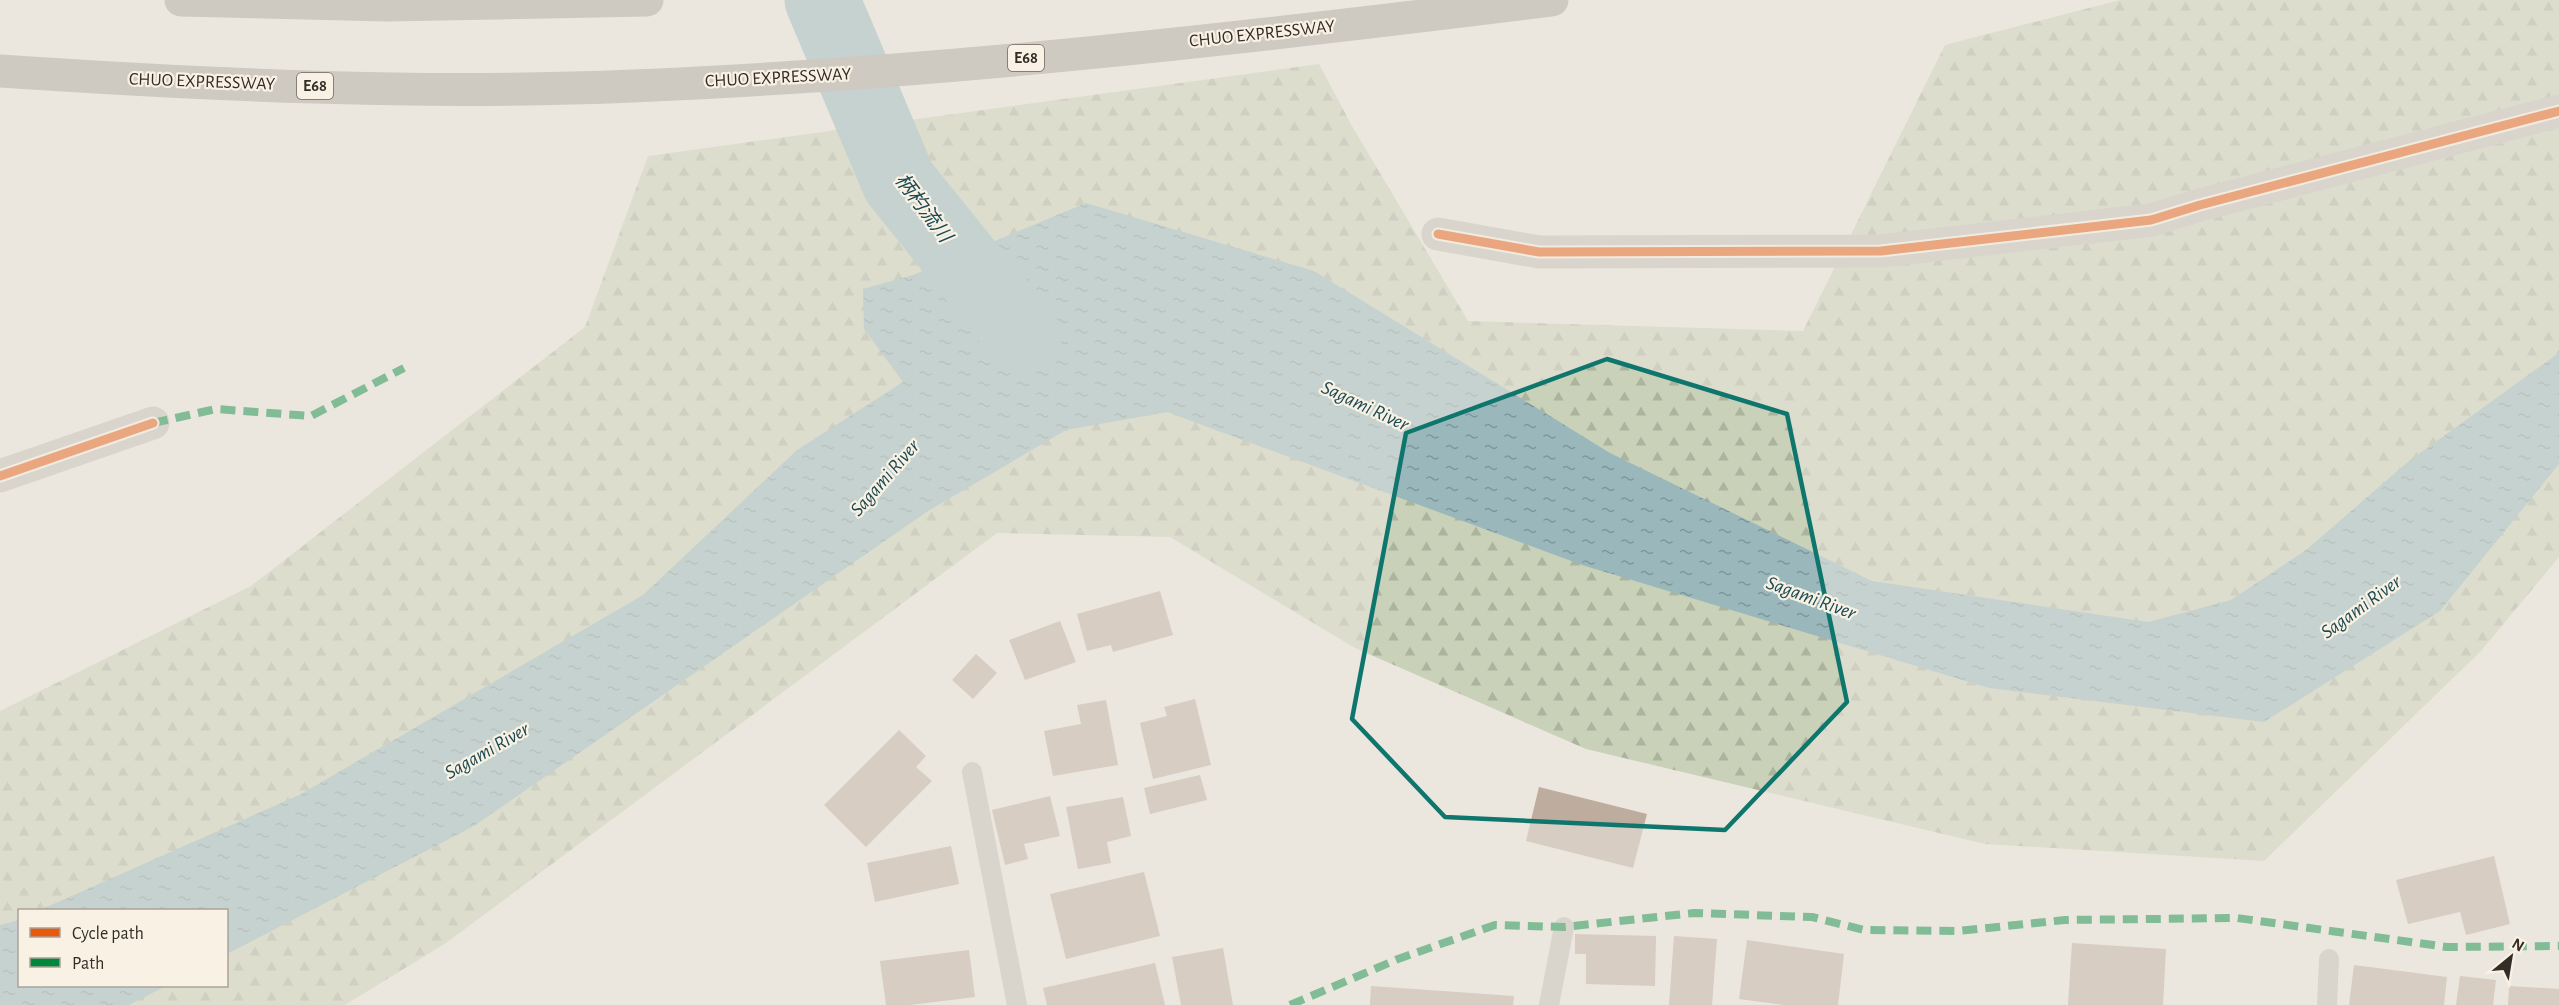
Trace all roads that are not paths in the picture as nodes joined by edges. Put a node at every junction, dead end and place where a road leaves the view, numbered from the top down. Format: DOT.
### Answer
graph roads {
  1 [pos="181,0"];
  2 [pos="647,0"];
  3 [pos="1552,0"];
  4 [pos="0,71"];
  5 [pos="2559,111"];
  6 [pos="1438,234"];
  7 [pos="153,423"];
  8 [pos="0,476"];
  9 [pos="972,772"];
  10 [pos="1564,927"];
  11 [pos="2329,959"];
  12 [pos="1017,1005"];
  13 [pos="1549,1005"];
  14 [pos="2326,1005"];
  1 -- 2 [label="highway"];
  3 -- 4 [label="highway, CHUO EXPRESSWAY / E68"];
  5 -- 6 [label="street"];
  7 -- 8 [label="street"];
  9 -- 12 [label="lane"];
  10 -- 13 [label="lane"];
  11 -- 14 [label="lane"];
}
